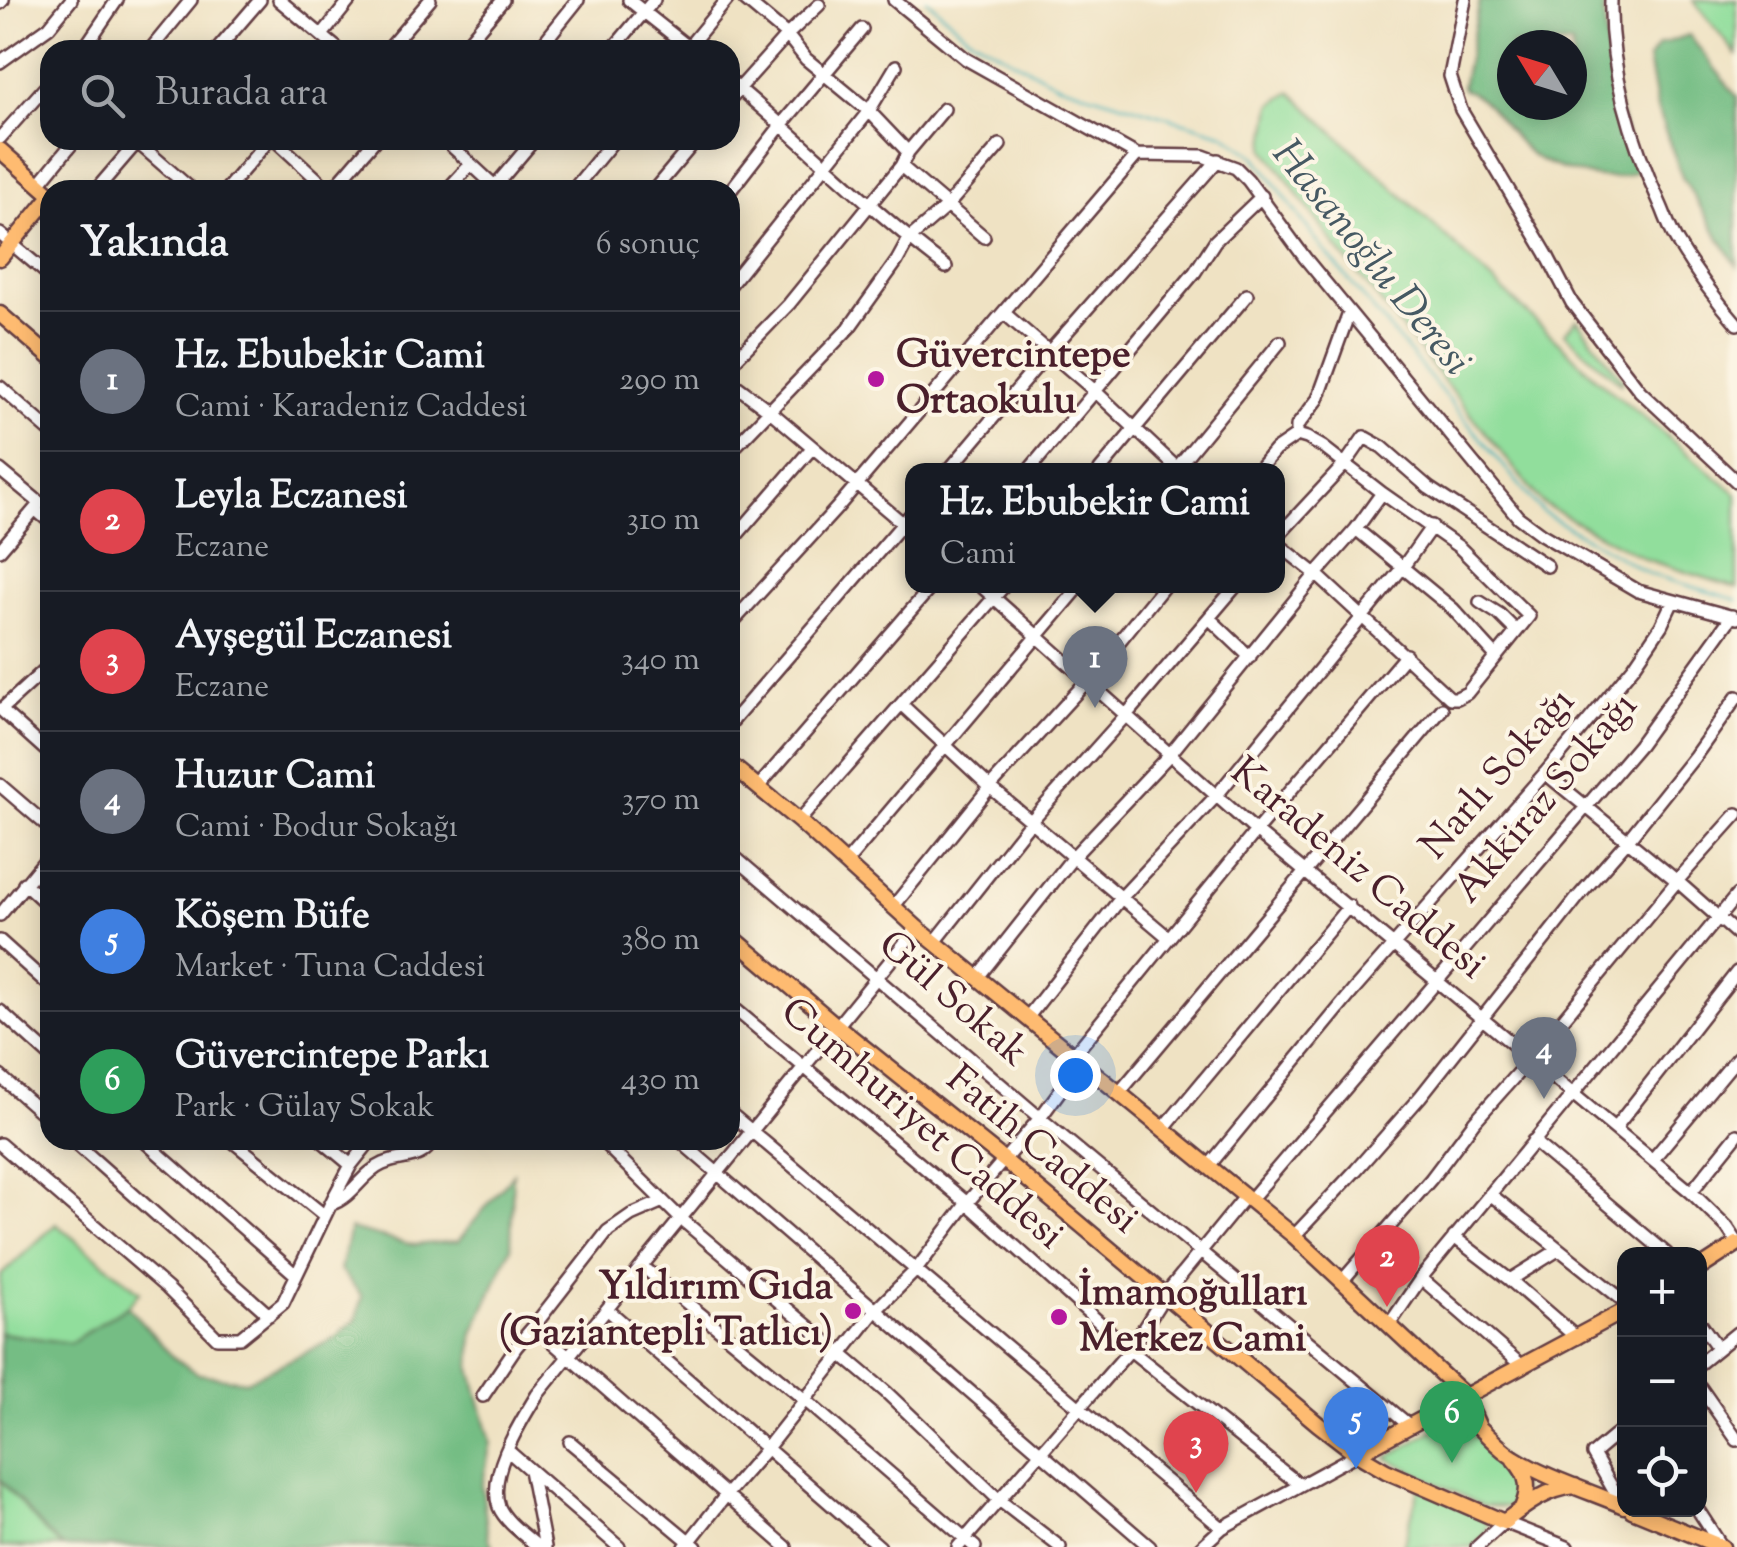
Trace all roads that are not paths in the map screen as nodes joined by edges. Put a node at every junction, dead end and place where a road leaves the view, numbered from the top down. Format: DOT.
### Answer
graph roads {
  1 [pos="70,0"];
  2 [pos="117,0"];
  3 [pos="191,0"];
  4 [pos="260,0"];
  5 [pos="279,0"];
  6 [pos="350,0"];
  7 [pos="430,0"];
  8 [pos="503,0"];
  9 [pos="578,0"];
  10 [pos="630,0"];
  11 [pos="654,0"];
  12 [pos="728,0"];
  13 [pos="744,0"];
  14 [pos="894,0"];
  15 [pos="1465,0"];
  16 [pos="1611,0"];
  17 [pos="820,5"];
  18 [pos="644,12"];
  19 [pos="862,29"];
  20 [pos="322,35"];
  21 [pos="787,35"];
  22 [pos="90,40"];
  23 [pos="158,40"];
  24 [pos="226,40"];
  25 [pos="328,40"];
  26 [pos="396,40"];
  27 [pos="470,40"];
  28 [pos="546,40"];
  29 [pos="620,40"];
  30 [pos="678,40"];
  31 [pos="696,40"];
  32 [pos="0,62"];
  33 [pos="896,66"];
  34 [pos="824,74"];
  35 [pos="740,78"];
  36 [pos="740,89"];
  37 [pos="40,93"];
  38 [pos="944,108"];
  39 [pos="869,111"];
  40 [pos="782,124"];
  41 [pos="0,138"];
  42 [pos="1000,145"];
  43 [pos="0,150"];
  44 [pos="70,150"];
  45 [pos="130,150"];
  46 [pos="148,150"];
  47 [pos="263,150"];
  48 [pos="284,150"];
  49 [pos="366,150"];
  50 [pos="463,150"];
  51 [pos="526,150"];
  52 [pos="606,150"];
  53 [pos="688,150"];
  54 [pos="908,152"];
  55 [pos="1137,155"];
  56 [pos="1218,160"];
  57 [pos="472,164"];
  58 [pos="826,164"];
  59 [pos="901,166"];
  60 [pos="52,180"];
  61 [pos="105,180"];
  62 [pos="181,180"];
  63 [pos="235,180"];
  64 [pos="318,180"];
  65 [pos="339,180"];
  66 [pos="457,180"];
  67 [pos="489,180"];
  68 [pos="503,180"];
  69 [pos="581,180"];
  70 [pos="662,180"];
  71 [pos="739,180"];
  72 [pos="40,186"];
  73 [pos="1262,196"];
  74 [pos="40,198"];
  75 [pos="870,202"];
  76 [pos="947,206"];
  77 [pos="984,237"];
  78 [pos="6,239"];
  79 [pos="909,239"];
  80 [pos="0,258"];
  81 [pos="946,267"];
  82 [pos="40,268"];
  83 [pos="740,274"];
  84 [pos="1247,295"];
  85 [pos="1004,313"];
  86 [pos="1349,313"];
  87 [pos="0,314"];
  88 [pos="1737,324"];
  89 [pos="1280,342"];
  90 [pos="40,348"];
  91 [pos="1050,352"];
  92 [pos="740,354"];
  93 [pos="0,388"];
  94 [pos="740,388"];
  95 [pos="1096,392"];
  96 [pos="770,411"];
  97 [pos="40,422"];
  98 [pos="1136,428"];
  99 [pos="1297,435"];
  100 [pos="740,442"];
  101 [pos="812,448"];
  102 [pos="1346,462"];
  103 [pos="955,463"];
  104 [pos="1036,463"];
  105 [pos="1106,463"];
  106 [pos="1170,463"];
  107 [pos="1183,463"];
  108 [pos="1264,463"];
  109 [pos="0,470"];
  110 [pos="1737,482"];
  111 [pos="856,484"];
  112 [pos="1382,493"];
  113 [pos="38,506"];
  114 [pos="40,508"];
  115 [pos="905,519"];
  116 [pos="1432,526"];
  117 [pos="1285,528"];
  118 [pos="905,529"];
  119 [pos="1356,529"];
  120 [pos="740,531"];
  121 [pos="0,550"];
  122 [pos="1285,550"];
  123 [pos="1547,566"];
  124 [pos="1403,567"];
  125 [pos="1316,574"];
  126 [pos="926,593"];
  127 [pos="989,593"];
  128 [pos="998,593"];
  129 [pos="1074,593"];
  130 [pos="1158,593"];
  131 [pos="1230,593"];
  132 [pos="994,597"];
  133 [pos="1673,601"];
  134 [pos="1480,602"];
  135 [pos="740,614"];
  136 [pos="1362,617"];
  137 [pos="1734,617"];
  138 [pos="1209,618"];
  139 [pos="1516,630"];
  140 [pos="1038,637"];
  141 [pos="1406,655"];
  142 [pos="1496,656"];
  143 [pos="1250,657"];
  144 [pos="40,676"];
  145 [pos="1088,680"];
  146 [pos="1737,697"];
  147 [pos="1446,703"];
  148 [pos="901,704"];
  149 [pos="0,709"];
  150 [pos="740,713"];
  151 [pos="1127,714"];
  152 [pos="947,744"];
  153 [pos="40,745"];
  154 [pos="1170,752"];
  155 [pos="740,772"];
  156 [pos="1545,773"];
  157 [pos="0,785"];
  158 [pos="758,787"];
  159 [pos="990,787"];
  160 [pos="1217,795"];
  161 [pos="1587,806"];
  162 [pos="1737,814"];
  163 [pos="40,819"];
  164 [pos="1032,820"];
  165 [pos="799,821"];
  166 [pos="1256,830"];
  167 [pos="1627,841"];
  168 [pos="1074,856"];
  169 [pos="740,861"];
  170 [pos="845,864"];
  171 [pos="40,865"];
  172 [pos="1304,870"];
  173 [pos="1677,881"];
  174 [pos="24,883"];
  175 [pos="1737,895"];
  176 [pos="40,898"];
  177 [pos="1121,898"];
  178 [pos="1349,906"];
  179 [pos="893,907"];
  180 [pos="0,915"];
  181 [pos="1718,918"];
  182 [pos="917,928"];
  183 [pos="1737,934"];
  184 [pos="1168,938"];
  185 [pos="0,941"];
  186 [pos="935,942"];
  187 [pos="740,943"];
  188 [pos="1395,944"];
  189 [pos="1737,972"];
  190 [pos="978,976"];
  191 [pos="40,977"];
  192 [pos="876,977"];
  193 [pos="1436,981"];
  194 [pos="0,1011"];
  195 [pos="740,1014"];
  196 [pos="1028,1018"];
  197 [pos="1482,1018"];
  198 [pos="837,1026"];
  199 [pos="40,1047"];
  200 [pos="1531,1058"];
  201 [pos="1737,1058"];
  202 [pos="1077,1059"];
  203 [pos="803,1066"];
  204 [pos="0,1076"];
  205 [pos="1118,1093"];
  206 [pos="1573,1093"];
  207 [pos="40,1111"];
  208 [pos="1040,1118"];
  209 [pos="740,1122"];
  210 [pos="1615,1128"];
  211 [pos="1162,1129"];
  212 [pos="752,1133"];
  213 [pos="1737,1135"];
  214 [pos="1533,1142"];
  215 [pos="0,1144"];
  216 [pos="740,1147"];
  217 [pos="83,1150"];
  218 [pos="154,1150"];
  219 [pos="245,1150"];
  220 [pos="333,1150"];
  221 [pos="363,1150"];
  222 [pos="426,1150"];
  223 [pos="611,1150"];
  224 [pos="690,1150"];
  225 [pos="738,1150"];
  226 [pos="1652,1159"];
  227 [pos="1004,1160"];
  228 [pos="351,1165"];
  229 [pos="1208,1167"];
  230 [pos="718,1174"];
  231 [pos="1691,1192"];
  232 [pos="1490,1194"];
  233 [pos="1247,1199"];
  234 [pos="663,1200"];
  235 [pos="967,1203"];
  236 [pos="328,1210"];
  237 [pos="1737,1216"];
  238 [pos="680,1218"];
  239 [pos="1728,1227"];
  240 [pos="1294,1236"];
  241 [pos="1454,1237"];
  242 [pos="1737,1243"];
  243 [pos="1659,1247"];
  244 [pos="1558,1250"];
  245 [pos="1201,1251"];
  246 [pos="1707,1263"];
  247 [pos="642,1266"];
  248 [pos="916,1270"];
  249 [pos="296,1275"];
  250 [pos="1421,1278"];
  251 [pos="1510,1280"];
  252 [pos="1342,1281"];
  253 [pos="1164,1296"];
  254 [pos="1617,1296"];
  255 [pos="608,1309"];
  256 [pos="876,1311"];
  257 [pos="270,1315"];
  258 [pos="1617,1315"];
  259 [pos="1389,1325"];
  260 [pos="534,1326"];
  261 [pos="1707,1333"];
  262 [pos="1737,1333"];
  263 [pos="1576,1338"];
  264 [pos="1718,1348"];
  265 [pos="1130,1350"];
  266 [pos="842,1354"];
  267 [pos="569,1356"];
  268 [pos="1707,1357"];
  269 [pos="1521,1365"];
  270 [pos="1487,1384"];
  271 [pos="483,1396"];
  272 [pos="1465,1396"];
  273 [pos="1707,1398"];
  274 [pos="805,1400"];
  275 [pos="1080,1408"];
  276 [pos="1444,1408"];
  277 [pos="1476,1421"];
  278 [pos="1410,1426"];
  279 [pos="1617,1434"];
  280 [pos="1386,1439"];
  281 [pos="1737,1440"];
  282 [pos="570,1442"];
  283 [pos="768,1448"];
  284 [pos="507,1450"];
  285 [pos="1040,1453"];
  286 [pos="1357,1454"];
  287 [pos="1512,1458"];
  288 [pos="530,1470"];
  289 [pos="1386,1471"];
  290 [pos="1300,1485"];
  291 [pos="1575,1486"];
  292 [pos="1617,1493"];
  293 [pos="727,1494"];
  294 [pos="999,1500"];
  295 [pos="1617,1503"];
  296 [pos="1521,1509"];
  297 [pos="1650,1517"];
  298 [pos="1703,1517"];
  299 [pos="1504,1522"];
  300 [pos="1222,1528"];
  301 [pos="966,1544"];
  302 [pos="690,1545"];
  303 [pos="542,1547"];
  304 [pos="619,1547"];
  305 [pos="786,1547"];
  306 [pos="880,1547"];
  307 [pos="1060,1547"];
  308 [pos="1150,1547"];
  309 [pos="1202,1547"];
  310 [pos="1478,1547"];
  311 [pos="1567,1547"];
  312 [pos="1722,1547"];
  1 -- 32 [label="street"];
  2 -- 22 [label="street"];
  3 -- 23 [label="street"];
  4 -- 24 [label="street"];
  5 -- 20 [label="street"];
  6 -- 20 [label="street"];
  7 -- 26 [label="street"];
  8 -- 27 [label="street"];
  9 -- 28 [label="street"];
  10 -- 18 [label="street"];
  11 -- 18 [label="street"];
  12 -- 31 [label="street"];
  13 -- 21 [label="street"];
  14 -- 55 [label="street"];
  15 -- 110 [label="street"];
  16 -- 88 [label="street"];
  17 -- 21 [label="street"];
  18 -- 29 [label="street"];
  18 -- 30 [label="street"];
  19 -- 34 [label="street"];
  20 -- 25 [label="street"];
  21 -- 34 [label="street"];
  21 -- 35 [label="street"];
  33 -- 39 [label="street"];
  34 -- 39 [label="street"];
  34 -- 40 [label="street"];
  36 -- 40 [label="street"];
  37 -- 41 [label="street"];
  38 -- 54 [label="street"];
  39 -- 54 [label="street"];
  39 -- 58 [label="street"];
  40 -- 58 [label="street"];
  40 -- 71 [label="street"];
  42 -- 76 [label="street"];
  43 -- 72 [label="main road"];
  44 -- 60 [label="street"];
  45 -- 61 [label="street"];
  46 -- 62 [label="street"];
  47 -- 63 [label="street"];
  48 -- 64 [label="street"];
  49 -- 65 [label="street"];
  50 -- 57 [label="street"];
  51 -- 68 [label="street"];
  52 -- 69 [label="street"];
  53 -- 70 [label="street"];
  54 -- 59 [label="street"];
  55 -- 56 [label="street"];
  55 -- 85 [label="street"];
  56 -- 73 [label="street"];
  56 -- 91 [label="street"];
  57 -- 66 [label="street"];
  57 -- 67 [label="street"];
  58 -- 75 [label="street"];
  58 -- 83 [label="street"];
  59 -- 75 [label="street"];
  59 -- 76 [label="street"];
  73 -- 86 [label="street"];
  73 -- 95 [label="street"];
  74 -- 78 [label="main road"];
  75 -- 79 [label="street"];
  75 -- 92 [label="street"];
  76 -- 77 [label="street"];
  76 -- 79 [label="street"];
  78 -- 80 [label="main road"];
  78 -- 82 [label="street"];
  79 -- 81 [label="street"];
  79 -- 96 [label="street"];
  84 -- 98 [label="street"];
  85 -- 91 [label="street"];
  85 -- 111 [label="street"];
  86 -- 99 [label="street"];
  86 -- 133 [label="street"];
  87 -- 90 [label="main road"];
  89 -- 107 [label="street"];
  91 -- 95 [label="street"];
  91 -- 103 [label="street"];
  93 -- 97 [label="street"];
  94 -- 96 [label="street"];
  95 -- 98 [label="street"];
  95 -- 104 [label="street"];
  96 -- 100 [label="street"];
  96 -- 101 [label="street"];
  98 -- 105 [label="street"];
  98 -- 106 [label="street"];
  99 -- 102 [label="street"];
  99 -- 108 [label="street"];
  101 -- 111 [label="street"];
  101 -- 120 [label="street"];
  102 -- 112 [label="street"];
  102 -- 117 [label="street"];
  102 -- 123 [label="street"];
  109 -- 113 [label="street"];
  111 -- 115 [label="street"];
  111 -- 135 [label="street"];
  112 -- 116 [label="street"];
  112 -- 119 [label="street"];
  113 -- 114 [label="street"];
  113 -- 121 [label="street"];
  116 -- 124 [label="street"];
  116 -- 139 [label="street"];
  118 -- 150 [label="street"];
  119 -- 124 [label="street"];
  119 -- 125 [label="street"];
  122 -- 125 [label="street"];
  124 -- 136 [label="street"];
  124 -- 142 [label="street"];
  125 -- 136 [label="street"];
  125 -- 143 [label="street"];
  126 -- 158 [label="street"];
  127 -- 132 [label="street, Karadeniz Caddesi"];
  128 -- 132 [label="street"];
  129 -- 140 [label="street"];
  130 -- 145 [label="street"];
  131 -- 138 [label="street"];
  132 -- 140 [label="street, Karadeniz Caddesi"];
  132 -- 148 [label="street"];
  133 -- 137 [label="street"];
  133 -- 156 [label="street, Narlı Sokağı"];
  134 -- 139 [label="street"];
  136 -- 141 [label="street"];
  136 -- 160 [label="street"];
  137 -- 161 [label="street, Akkiraz Sokağı"];
  138 -- 143 [label="street"];
  138 -- 151 [label="street"];
  139 -- 142 [label="street"];
  140 -- 145 [label="street, Karadeniz Caddesi"];
  140 -- 152 [label="street"];
  141 -- 147 [label="street"];
  141 -- 166 [label="street"];
  142 -- 147 [label="street"];
  143 -- 154 [label="street"];
  144 -- 149 [label="street"];
  145 -- 151 [label="street, Karadeniz Caddesi"];
  145 -- 159 [label="street"];
  146 -- 167 [label="street"];
  147 -- 172 [label="street"];
  148 -- 152 [label="street"];
  148 -- 165 [label="street"];
  149 -- 153 [label="street"];
  151 -- 154 [label="street, Karadeniz Caddesi"];
  151 -- 164 [label="street"];
  152 -- 159 [label="street"];
  152 -- 170 [label="street"];
  154 -- 160 [label="street, Karadeniz Caddesi"];
  154 -- 168 [label="street"];
  155 -- 158 [label="main road"];
  156 -- 161 [label="street"];
  156 -- 188 [label="street, Narlı Sokağı"];
  157 -- 163 [label="street"];
  158 -- 165 [label="main road"];
  159 -- 164 [label="street"];
  159 -- 179 [label="street"];
  160 -- 166 [label="street, Karadeniz Caddesi"];
  160 -- 177 [label="street"];
  161 -- 167 [label="street"];
  161 -- 193 [label="street, Akkiraz Sokağı"];
  162 -- 173 [label="street"];
  164 -- 168 [label="street"];
  164 -- 186 [label="street"];
  165 -- 170 [label="main road"];
  166 -- 172 [label="street, Karadeniz Caddesi"];
  166 -- 184 [label="street"];
  167 -- 173 [label="street"];
  167 -- 197 [label="street"];
  168 -- 177 [label="street"];
  168 -- 190 [label="street"];
  169 -- 192 [label="street, Gül Sokak"];
  170 -- 179 [label="main road"];
  171 -- 174 [label="street"];
  172 -- 178 [label="street, Karadeniz Caddesi"];
  172 -- 205 [label="street"];
  173 -- 181 [label="street"];
  173 -- 200 [label="street"];
  174 -- 176 [label="street"];
  174 -- 180 [label="street"];
  175 -- 181 [label="street"];
  177 -- 184 [label="street"];
  177 -- 196 [label="street"];
  178 -- 188 [label="street, Karadeniz Caddesi"];
  178 -- 211 [label="street"];
  179 -- 182 [label="main road"];
  181 -- 183 [label="street"];
  181 -- 206 [label="street"];
  182 -- 186 [label="main road"];
  182 -- 192 [label="street"];
  184 -- 202 [label="street"];
  185 -- 191 [label="street"];
  186 -- 190 [label="main road"];
  187 -- 198 [label="main road, Fatih Caddesi"];
  188 -- 193 [label="street, Karadeniz Caddesi"];
  188 -- 229 [label="street, Narlı Sokağı"];
  189 -- 210 [label="street"];
  190 -- 196 [label="main road"];
  192 -- 198 [label="street"];
  192 -- 208 [label="street, Gül Sokak"];
  193 -- 197 [label="street, Karadeniz Caddesi"];
  193 -- 233 [label="street, Akkiraz Sokağı"];
  194 -- 199 [label="street"];
  195 -- 203 [label="street, Cumhuriyet Caddesi"];
  196 -- 202 [label="main road"];
  197 -- 200 [label="street, Karadeniz Caddesi"];
  197 -- 240 [label="street"];
  198 -- 203 [label="street"];
  198 -- 227 [label="main road, Fatih Caddesi"];
  200 -- 206 [label="street, Karadeniz Caddesi"];
  200 -- 252 [label="street"];
  201 -- 226 [label="street"];
  202 -- 205 [label="main road"];
  202 -- 208 [label="street"];
  203 -- 212 [label="street"];
  203 -- 235 [label="street, Cumhuriyet Caddesi"];
  204 -- 207 [label="street"];
  205 -- 211 [label="main road"];
  206 -- 210 [label="street, Karadeniz Caddesi"];
  206 -- 214 [label="street"];
  208 -- 227 [label="street"];
  208 -- 245 [label="street, Gül Sokak"];
  209 -- 212 [label="street"];
  210 -- 226 [label="street, Karadeniz Caddesi"];
  211 -- 229 [label="main road"];
  212 -- 216 [label="street"];
  212 -- 248 [label="street"];
  213 -- 231 [label="street"];
  214 -- 232 [label="street"];
  214 -- 243 [label="street"];
  215 -- 257 [label="street"];
  217 -- 257 [label="street"];
  218 -- 249 [label="street"];
  219 -- 236 [label="street"];
  220 -- 228 [label="street"];
  221 -- 228 [label="street"];
  222 -- 236 [label="street"];
  223 -- 234 [label="street"];
  224 -- 230 [label="street"];
  225 -- 230 [label="street"];
  226 -- 231 [label="street, Karadeniz Caddesi"];
  227 -- 235 [label="street"];
  227 -- 253 [label="main road, Fatih Caddesi"];
  228 -- 236 [label="street"];
  229 -- 233 [label="main road"];
  230 -- 238 [label="street"];
  230 -- 256 [label="street"];
  231 -- 239 [label="street, Karadeniz Caddesi"];
  232 -- 241 [label="street"];
  232 -- 244 [label="street"];
  233 -- 240 [label="main road"];
  233 -- 245 [label="street, Akkiraz Sokağı"];
  234 -- 238 [label="street"];
  234 -- 260 [label="street"];
  235 -- 248 [label="street"];
  235 -- 265 [label="street, Cumhuriyet Caddesi"];
  236 -- 249 [label="street"];
  237 -- 239 [label="street"];
  238 -- 247 [label="street"];
  238 -- 266 [label="street"];
  239 -- 242 [label="street, Karadeniz Caddesi"];
  240 -- 252 [label="main road"];
  241 -- 250 [label="street"];
  241 -- 251 [label="street"];
  242 -- 246 [label="main road"];
  244 -- 251 [label="street"];
  244 -- 254 [label="street"];
  245 -- 253 [label="street, Akkiraz Sokağı"];
  245 -- 278 [label="street, Gül Sokak"];
  247 -- 255 [label="street"];
  247 -- 274 [label="street"];
  248 -- 256 [label="street"];
  248 -- 275 [label="street"];
  249 -- 257 [label="street"];
  250 -- 259 [label="street"];
  250 -- 269 [label="street"];
  251 -- 263 [label="street"];
  252 -- 259 [label="main road"];
  253 -- 265 [label="street, Akkiraz Sokağı"];
  253 -- 286 [label="main road, Fatih Caddesi"];
  255 -- 267 [label="street"];
  255 -- 283 [label="street"];
  256 -- 266 [label="street"];
  256 -- 285 [label="street"];
  258 -- 263 [label="main road"];
  259 -- 272 [label="main road"];
  260 -- 267 [label="street"];
  260 -- 271 [label="street"];
  261 -- 264 [label="street"];
  262 -- 264 [label="street"];
  263 -- 269 [label="main road"];
  264 -- 268 [label="street"];
  265 -- 275 [label="street, Akkiraz Sokağı"];
  265 -- 290 [label="street, Cumhuriyet Caddesi"];
  266 -- 274 [label="street"];
  266 -- 294 [label="street"];
  267 -- 284 [label="street"];
  267 -- 293 [label="street"];
  269 -- 270 [label="main road"];
  270 -- 272 [label="main road"];
  270 -- 277 [label="main road"];
  272 -- 276 [label="main road"];
  272 -- 277 [label="main road"];
  273 -- 281 [label="street"];
  274 -- 283 [label="street"];
  274 -- 301 [label="street"];
  275 -- 285 [label="street, Akkiraz Sokağı"];
  275 -- 300 [label="street"];
  276 -- 277 [label="main road"];
  276 -- 278 [label="main road"];
  277 -- 287 [label="main road"];
  278 -- 280 [label="main road"];
  279 -- 292 [label="street"];
  280 -- 286 [label="main road"];
  280 -- 289 [label="main road"];
  282 -- 302 [label="street"];
  283 -- 293 [label="street"];
  283 -- 306 [label="street"];
  284 -- 288 [label="street"];
  284 -- 303 [label="street"];
  285 -- 294 [label="street, Akkiraz Sokağı"];
  285 -- 308 [label="street"];
  286 -- 289 [label="main road, Fatih Caddesi"];
  286 -- 290 [label="street"];
  287 -- 291 [label="main road"];
  287 -- 296 [label="main road"];
  288 -- 303 [label="street"];
  288 -- 304 [label="street"];
  289 -- 299 [label="main road, Fatih Caddesi"];
  290 -- 300 [label="street"];
  291 -- 295 [label="main road"];
  291 -- 296 [label="main road"];
  293 -- 302 [label="street"];
  293 -- 305 [label="street"];
  294 -- 301 [label="street, Akkiraz Sokağı"];
  294 -- 307 [label="street"];
  296 -- 299 [label="main road"];
  297 -- 312 [label="main road"];
  298 -- 312 [label="street"];
  299 -- 310 [label="street"];
  299 -- 311 [label="street"];
  300 -- 309 [label="street"];
}
